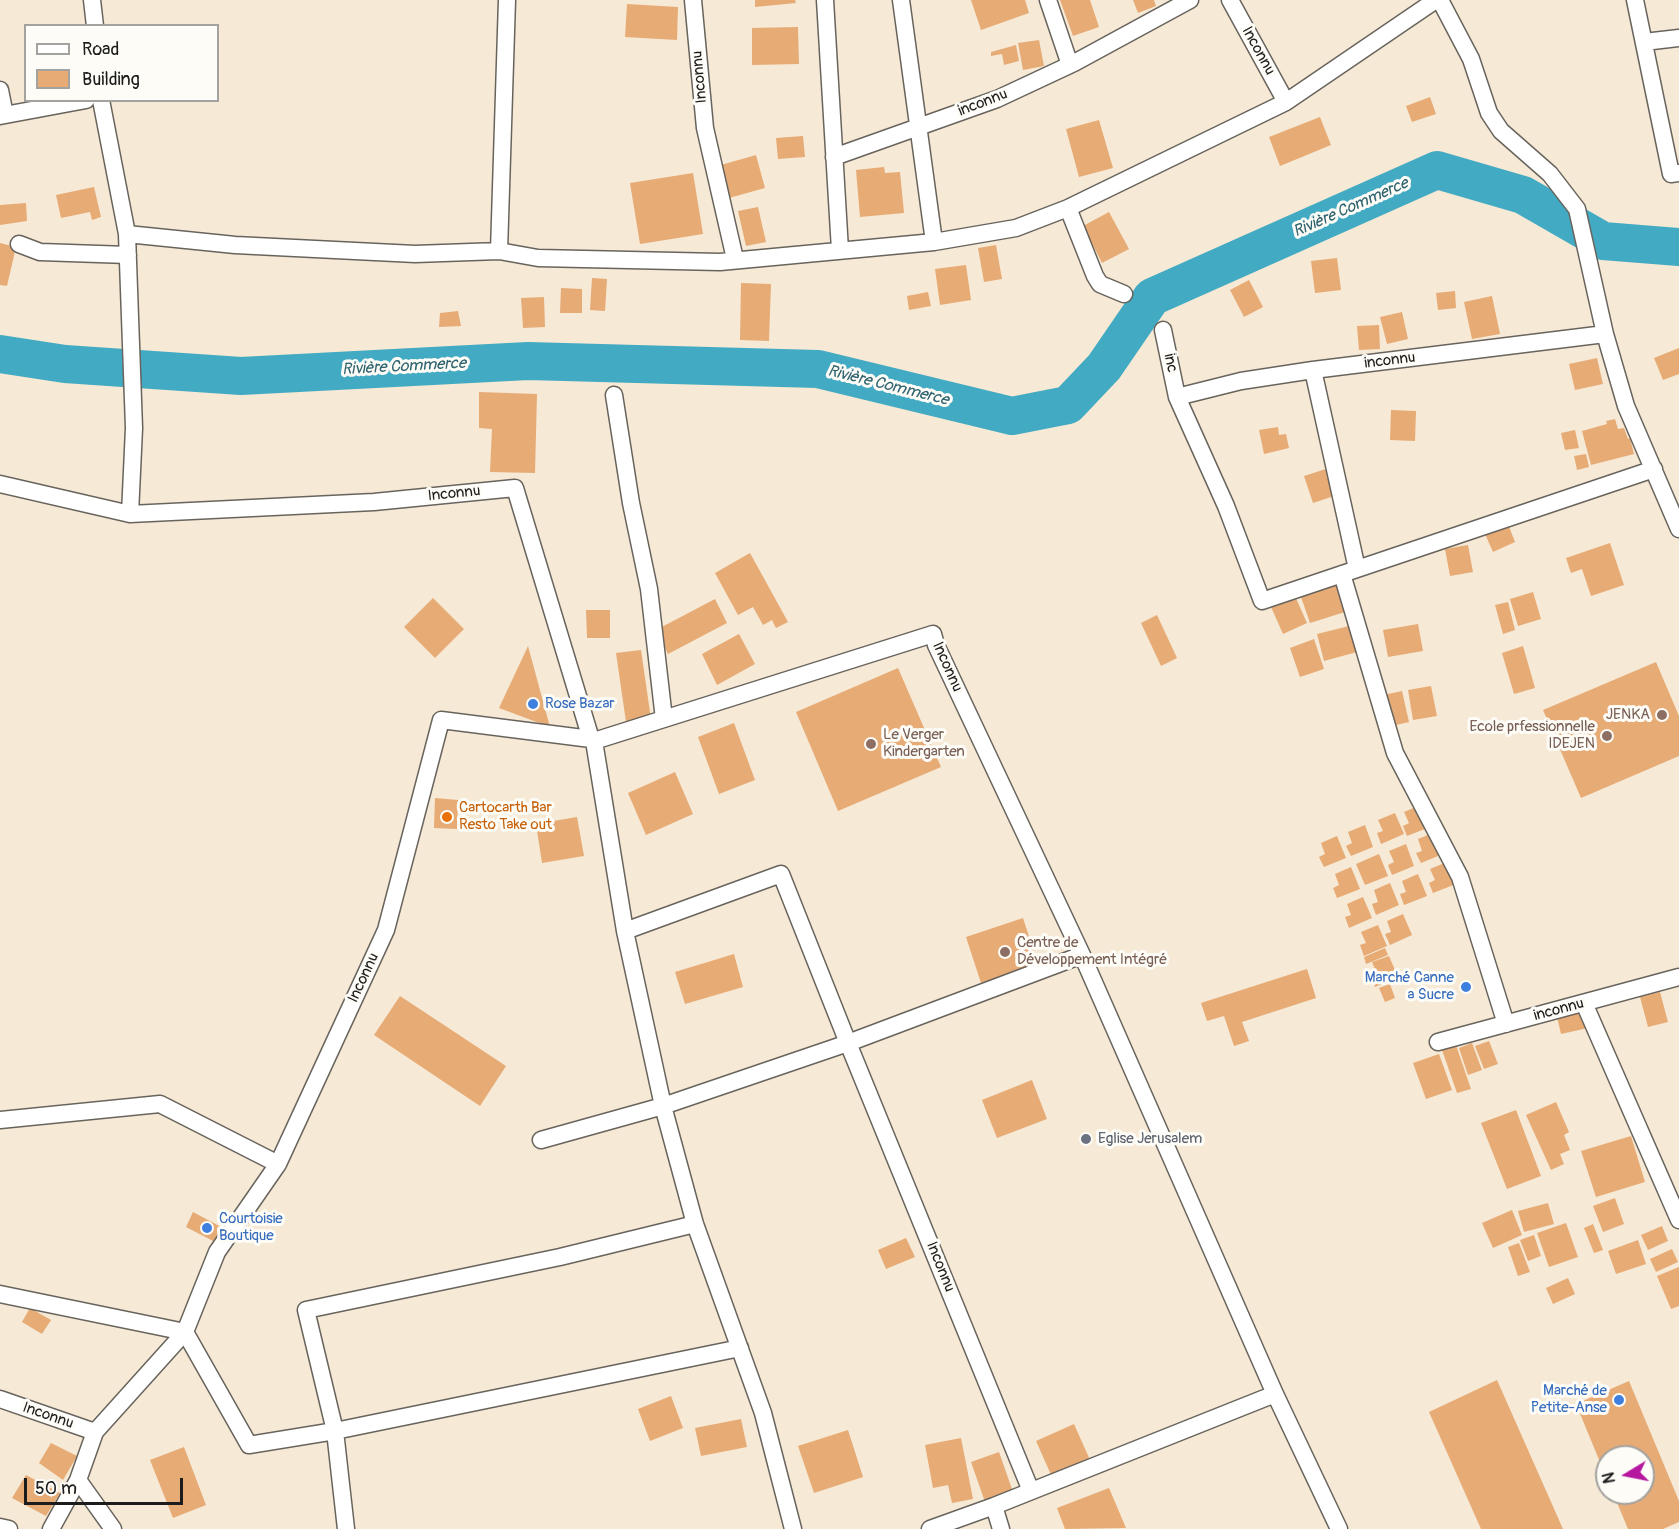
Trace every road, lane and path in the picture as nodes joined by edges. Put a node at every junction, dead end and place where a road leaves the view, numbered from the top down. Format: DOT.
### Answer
graph roads {
  1 [pos="92,0"];
  2 [pos="507,0"];
  3 [pos="693,0"];
  4 [pos="825,0"];
  5 [pos="901,0"];
  6 [pos="1048,0"];
  7 [pos="1190,0"];
  8 [pos="1230,0"];
  9 [pos="1438,0"];
  10 [pos="1635,0"];
  11 [pos="94,24"];
  12 [pos="1679,38"];
  13 [pos="1644,42"];
  14 [pos="1070,65"];
  15 [pos="0,90"];
  16 [pos="75,102"];
  17 [pos="101,102"];
  18 [pos="1286,102"];
  19 [pos="2,115"];
  20 [pos="920,126"];
  21 [pos="834,157"];
  22 [pos="1679,173"];
  23 [pos="1068,208"];
  24 [pos="128,234"];
  25 [pos="934,242"];
  26 [pos="19,244"];
  27 [pos="840,250"];
  28 [pos="499,252"];
  29 [pos="128,255"];
  30 [pos="735,259"];
  31 [pos="1124,294"];
  32 [pos="1163,330"];
  33 [pos="1605,334"];
  34 [pos="1313,370"];
  35 [pos="614,395"];
  36 [pos="1177,397"];
  37 [pos="1654,469"];
  38 [pos="0,484"];
  39 [pos="130,514"];
  40 [pos="1679,529"];
  41 [pos="1350,572"];
  42 [pos="664,719"];
  43 [pos="593,740"];
  44 [pos="625,931"];
  45 [pos="1082,955"];
  46 [pos="1679,977"];
  47 [pos="1584,1003"];
  48 [pos="1506,1024"];
  49 [pos="1438,1042"];
  50 [pos="848,1043"];
  51 [pos="663,1106"];
  52 [pos="0,1120"];
  53 [pos="541,1140"];
  54 [pos="279,1164"];
  55 [pos="1679,1220"];
  56 [pos="695,1224"];
  57 [pos="0,1294"];
  58 [pos="185,1332"];
  59 [pos="740,1348"];
  60 [pos="1275,1394"];
  61 [pos="0,1399"];
  62 [pos="335,1431"];
  63 [pos="95,1432"];
  64 [pos="78,1480"];
  65 [pos="1031,1491"];
  66 [pos="994,1506"];
  67 [pos="0,1527"];
  68 [pos="9,1529"];
  69 [pos="51,1529"];
  70 [pos="113,1529"];
  71 [pos="346,1529"];
  72 [pos="793,1529"];
  73 [pos="930,1529"];
  74 [pos="1001,1529"];
  75 [pos="1339,1529"];
  1 -- 11 [label="street"];
  2 -- 28 [label="street"];
  3 -- 30 [label="street, Inconnu"];
  4 -- 21 [label="street"];
  5 -- 20 [label="street"];
  6 -- 14 [label="street"];
  7 -- 14 [label="street, inconnu"];
  8 -- 18 [label="street, Inconnu"];
  9 -- 18 [label="street"];
  9 -- 33 [label="street"];
  10 -- 13 [label="street"];
  12 -- 13 [label="street"];
  13 -- 22 [label="street"];
  14 -- 20 [label="street, inconnu"];
  15 -- 19 [label="street"];
  16 -- 19 [label="street"];
  17 -- 24 [label="street"];
  18 -- 23 [label="street"];
  20 -- 21 [label="street, inconnu"];
  20 -- 25 [label="street"];
  21 -- 27 [label="street"];
  23 -- 25 [label="street"];
  23 -- 31 [label="street"];
  24 -- 28 [label="street"];
  24 -- 29 [label="street"];
  25 -- 27 [label="street"];
  26 -- 29 [label="street"];
  27 -- 30 [label="street"];
  28 -- 30 [label="street"];
  29 -- 39 [label="street"];
  32 -- 36 [label="street, inc"];
  33 -- 34 [label="street, inconnu"];
  33 -- 37 [label="street"];
  34 -- 36 [label="street, inconnu"];
  34 -- 41 [label="street"];
  35 -- 42 [label="street"];
  36 -- 41 [label="street"];
  37 -- 40 [label="street"];
  37 -- 41 [label="street"];
  38 -- 39 [label="street, Inconnu"];
  39 -- 43 [label="street, Inconnu"];
  41 -- 48 [label="street"];
  42 -- 43 [label="street, Inconnu"];
  42 -- 45 [label="street, Inconnu"];
  43 -- 44 [label="street, Inconnu"];
  43 -- 54 [label="street, Inconnu"];
  44 -- 50 [label="street, Inconnu"];
  44 -- 51 [label="street, Inconnu"];
  45 -- 50 [label="street"];
  45 -- 60 [label="street, Inconnu"];
  46 -- 47 [label="street, inconnu"];
  47 -- 48 [label="street, inconnu"];
  47 -- 55 [label="street"];
  48 -- 49 [label="street, inconnu"];
  50 -- 51 [label="street"];
  50 -- 65 [label="street, Inconnu"];
  51 -- 53 [label="street"];
  51 -- 56 [label="street, Inconnu"];
  52 -- 54 [label="street"];
  54 -- 58 [label="street, Inconnu"];
  56 -- 59 [label="street, Inconnu"];
  56 -- 62 [label="street"];
  57 -- 58 [label="street"];
  58 -- 62 [label="street"];
  58 -- 63 [label="street, Inconnu"];
  59 -- 62 [label="street"];
  59 -- 72 [label="street, Inconnu"];
  60 -- 65 [label="street"];
  60 -- 75 [label="street, Inconnu"];
  61 -- 63 [label="street, Inconnu"];
  62 -- 71 [label="street"];
  63 -- 64 [label="street, Inconnu"];
  64 -- 69 [label="street, Inconnu"];
  64 -- 70 [label="street"];
  65 -- 66 [label="street"];
  66 -- 73 [label="street"];
  66 -- 74 [label="street"];
  67 -- 68 [label="street"];
}
